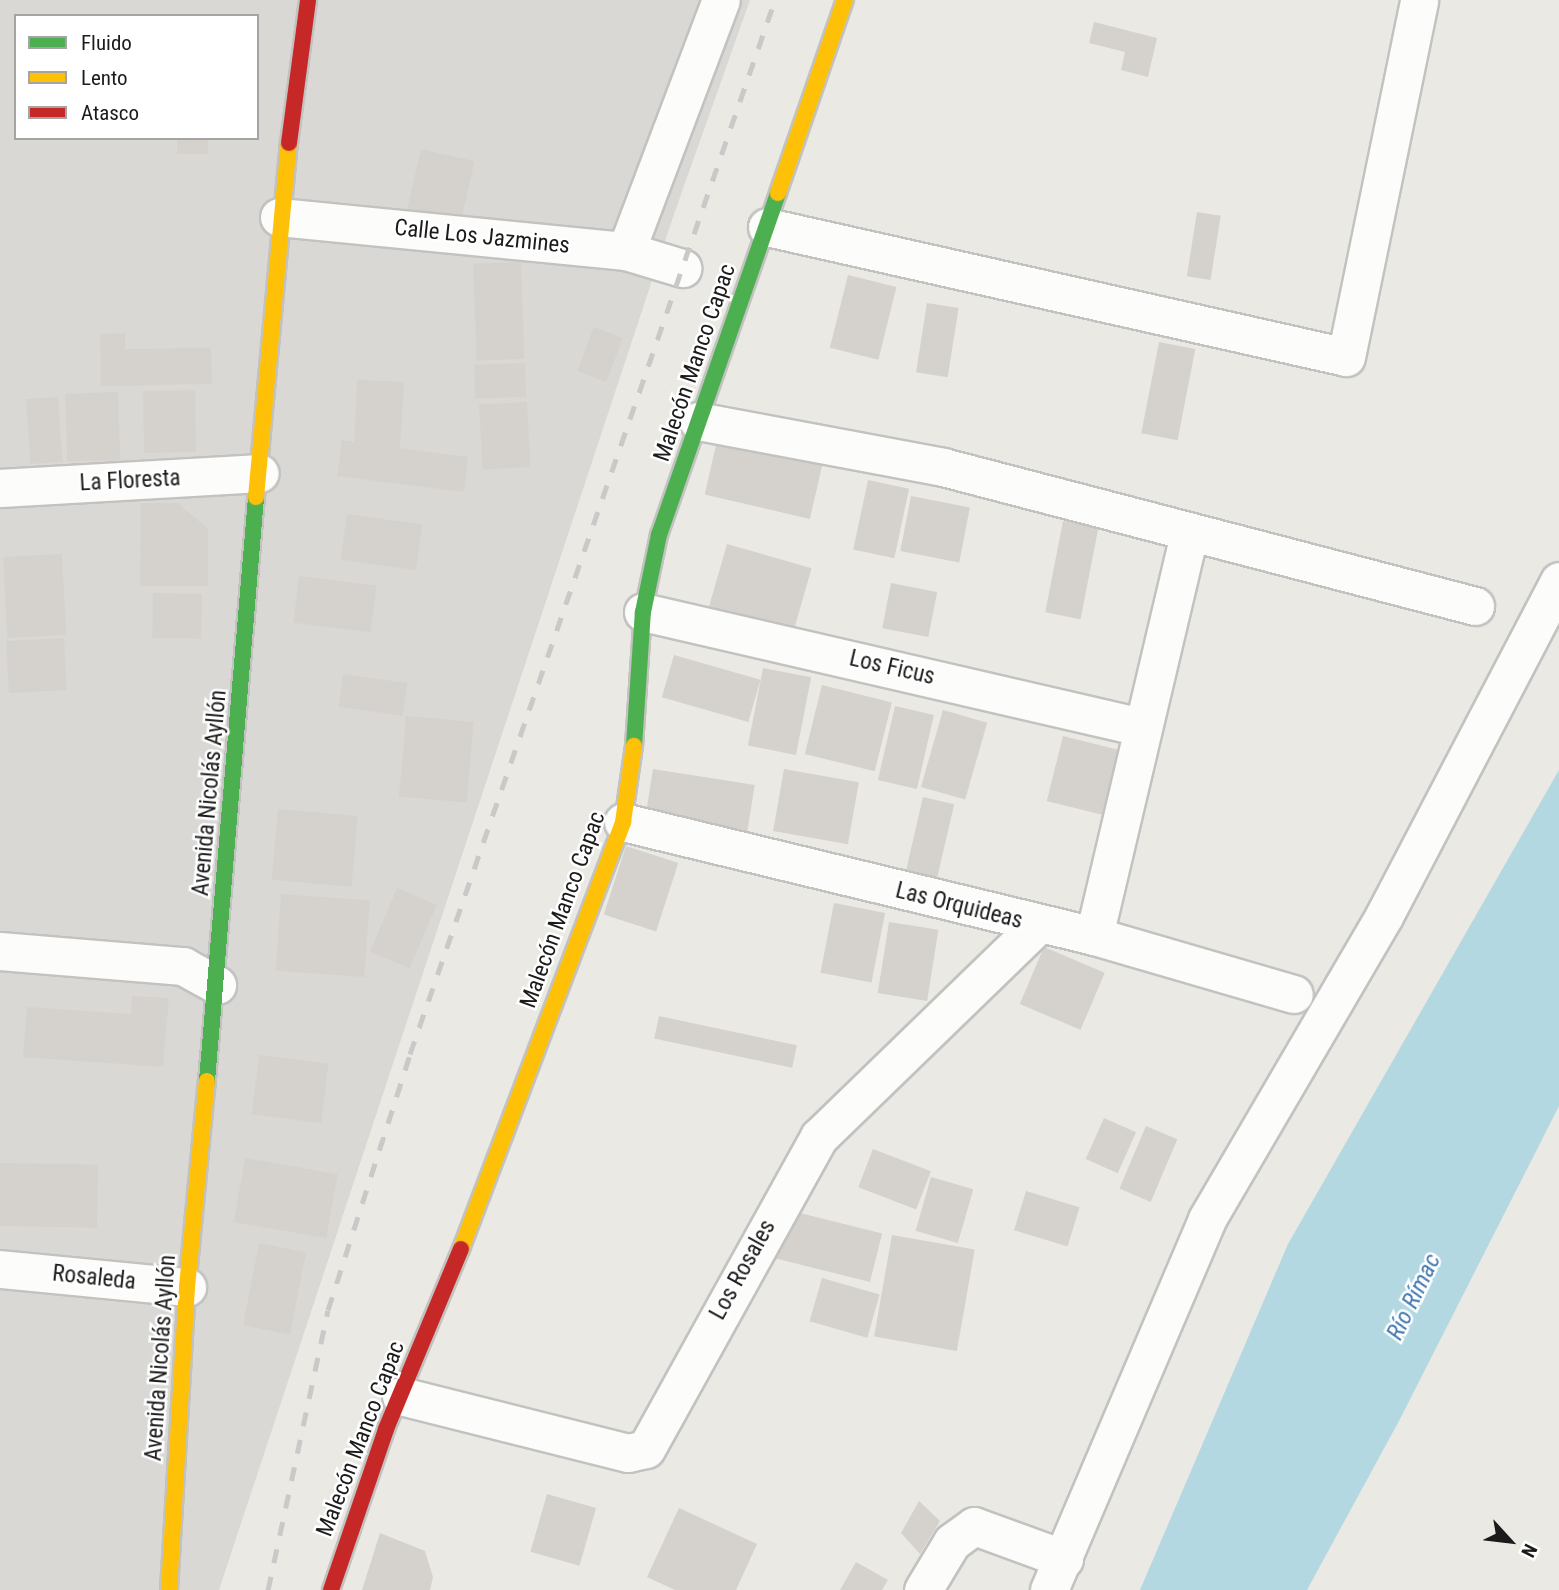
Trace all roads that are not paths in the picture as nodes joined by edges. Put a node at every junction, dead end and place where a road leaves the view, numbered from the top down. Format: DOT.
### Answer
graph roads {
  1 [pos="308,0"];
  2 [pos="721,0"];
  3 [pos="845,0"];
  4 [pos="1419,0"];
  5 [pos="279,217"];
  6 [pos="767,227"];
  7 [pos="625,251"];
  8 [pos="682,268"];
  9 [pos="698,421"];
  10 [pos="260,473"];
  11 [pos="0,488"];
  12 [pos="1189,535"];
  13 [pos="1559,581"];
  14 [pos="1475,606"];
  15 [pos="643,612"];
  16 [pos="1141,727"];
  17 [pos="623,822"];
  18 [pos="1037,926"];
  19 [pos="1094,936"];
  20 [pos="0,951"];
  21 [pos="218,985"];
  22 [pos="1294,994"];
  23 [pos="0,1269"];
  24 [pos="187,1287"];
  25 [pos="401,1396"];
  26 [pos="1057,1574"];
  27 [pos="169,1590"];
  28 [pos="331,1590"];
  29 [pos="923,1590"];
  1 -- 5 [label="main road, Avenida Nicolás Ayllón"];
  2 -- 7 [label="street"];
  3 -- 6 [label="main road, Malecón Manco Capac"];
  4 -- 6 [label="street"];
  5 -- 7 [label="street, Calle Los Jazmines"];
  5 -- 10 [label="main road, Avenida Nicolás Ayllón"];
  6 -- 9 [label="main road, Malecón Manco Capac"];
  7 -- 8 [label="street, Calle Los Jazmines"];
  9 -- 12 [label="street"];
  9 -- 15 [label="main road, Malecón Manco Capac"];
  10 -- 11 [label="street, La Floresta"];
  10 -- 21 [label="main road, Avenida Nicolás Ayllón"];
  12 -- 14 [label="street"];
  12 -- 16 [label="street"];
  13 -- 26 [label="street"];
  15 -- 16 [label="street, Los Ficus"];
  15 -- 17 [label="main road, Malecón Manco Capac"];
  16 -- 19 [label="street"];
  17 -- 18 [label="street, Las Orquideas"];
  17 -- 25 [label="main road, Malecón Manco Capac"];
  18 -- 19 [label="street, Las Orquideas"];
  18 -- 25 [label="street, Los Rosales"];
  19 -- 22 [label="street, Las Orquideas"];
  20 -- 21 [label="street"];
  21 -- 24 [label="main road, Avenida Nicolás Ayllón"];
  23 -- 24 [label="street, Rosaleda"];
  24 -- 27 [label="main road, Avenida Nicolás Ayllón"];
  25 -- 28 [label="main road, Malecón Manco Capac"];
  26 -- 29 [label="street"];
}
